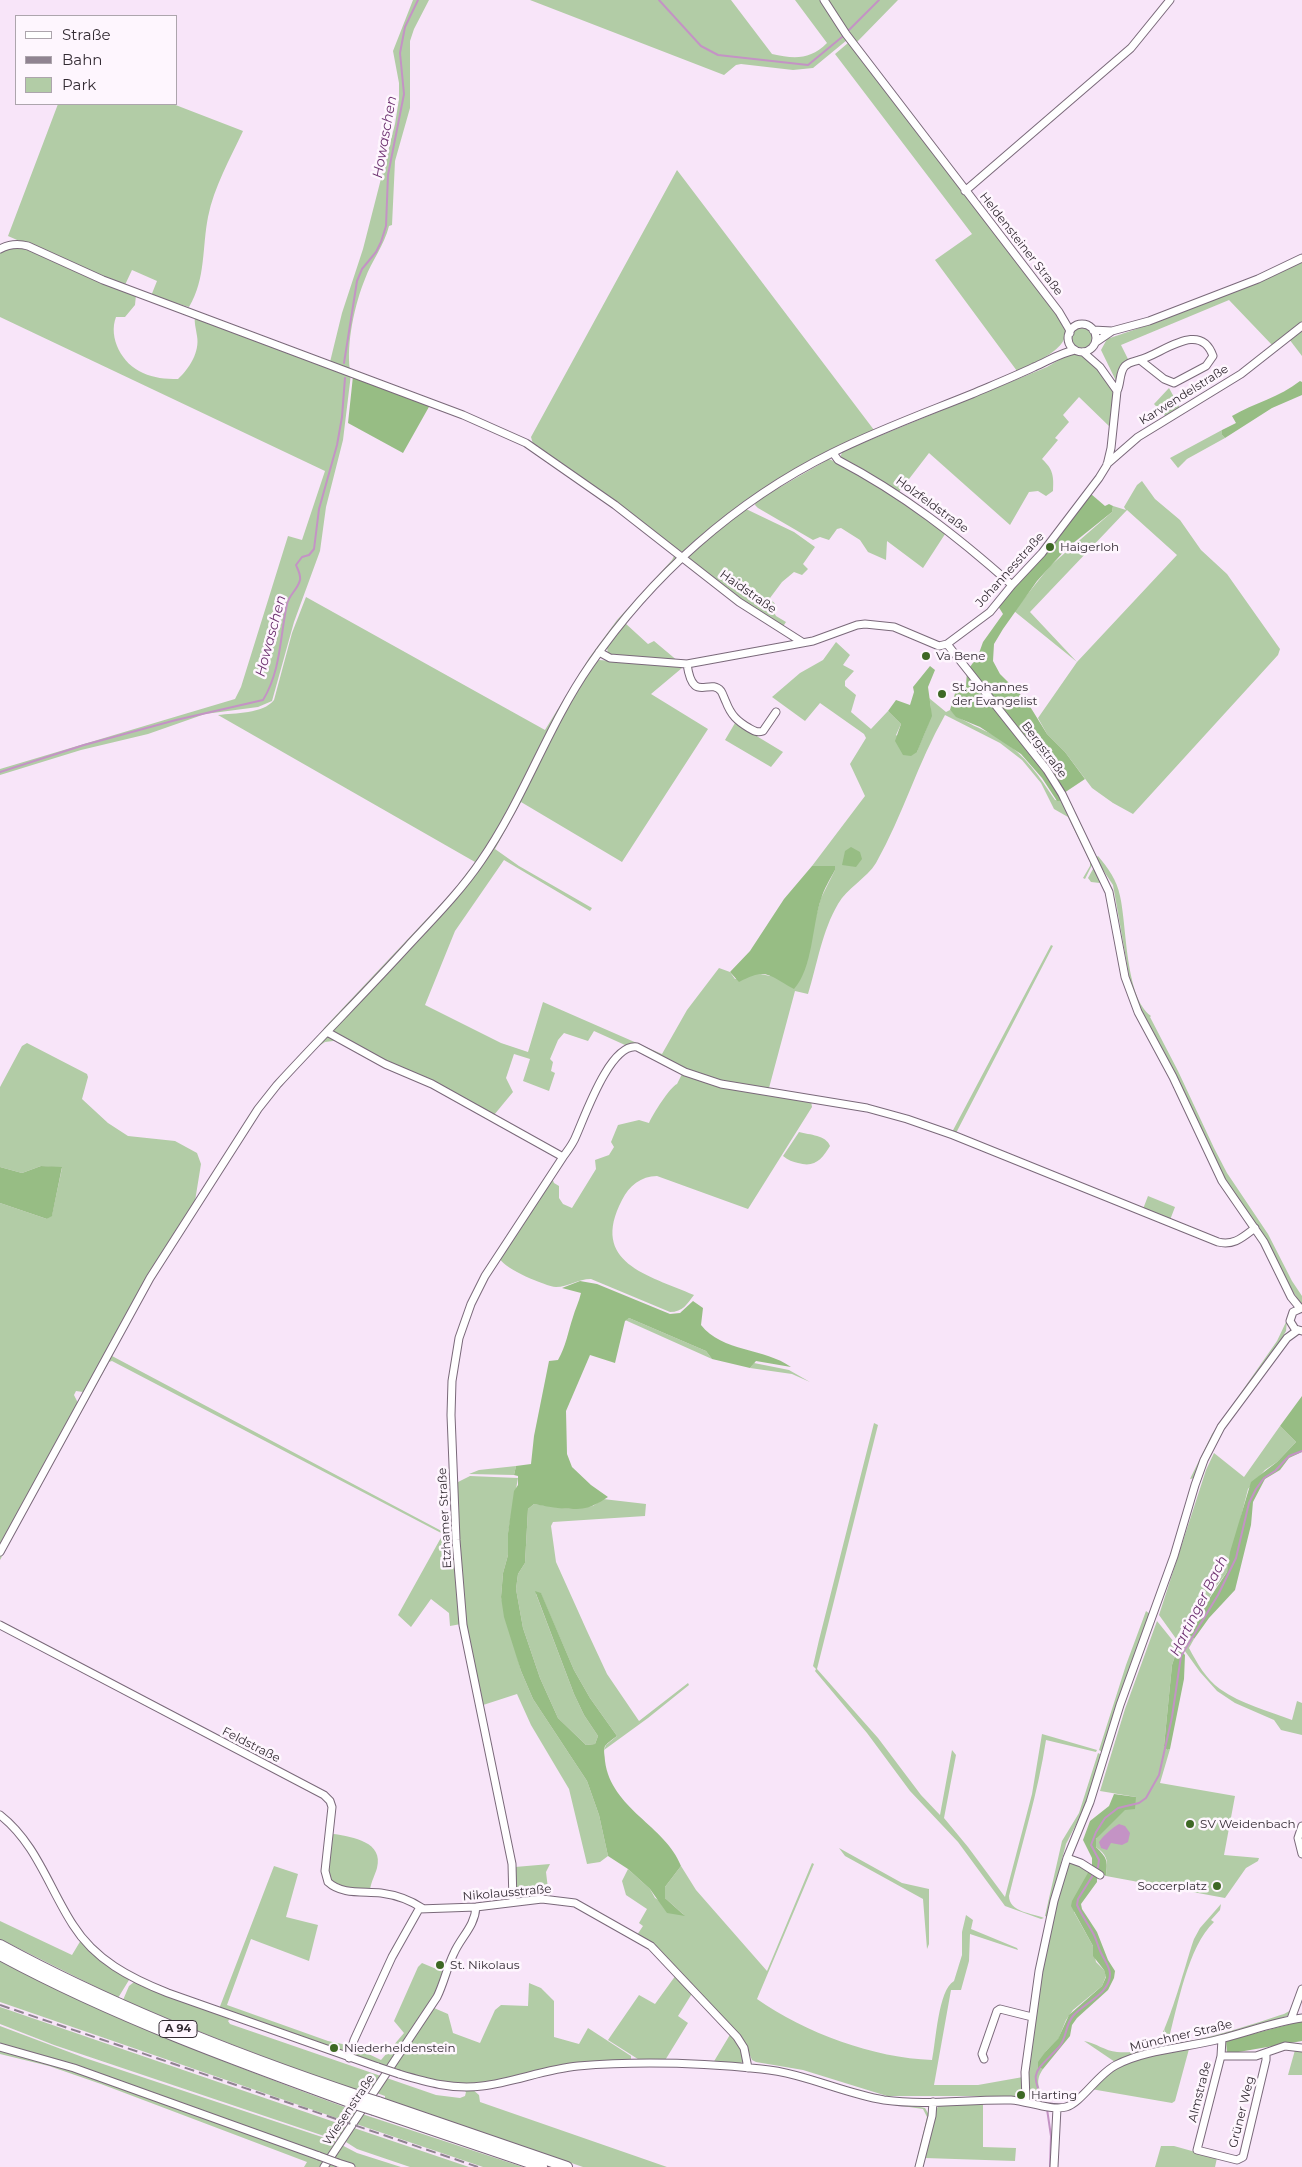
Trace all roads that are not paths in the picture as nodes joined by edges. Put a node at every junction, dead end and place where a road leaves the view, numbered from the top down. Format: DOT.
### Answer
graph roads {
  1 [pos="824,0"];
  2 [pos="1170,0"];
  3 [pos="965,191"];
  4 [pos="0,249"];
  5 [pos="1302,258"];
  6 [pos="1059,312"];
  7 [pos="1078,325"];
  8 [pos="1301,327"];
  9 [pos="1094,330"];
  10 [pos="1112,331"];
  11 [pos="1069,336"];
  12 [pos="1095,344"];
  13 [pos="1079,351"];
  14 [pos="1059,354"];
  15 [pos="1140,360"];
  16 [pos="1100,367"];
  17 [pos="1117,392"];
  18 [pos="833,453"];
  19 [pos="1106,465"];
  20 [pos="682,558"];
  21 [pos="1012,585"];
  22 [pos="802,642"];
  23 [pos="946,644"];
  24 [pos="599,652"];
  25 [pos="687,664"];
  26 [pos="776,712"];
  27 [pos="327,1032"];
  28 [pos="563,1156"];
  29 [pos="1255,1228"];
  30 [pos="1291,1297"];
  31 [pos="1301,1308"];
  32 [pos="1293,1312"];
  33 [pos="1297,1329"];
  34 [pos="0,1552"];
  35 [pos="0,1625"];
  36 [pos="0,1814"];
  37 [pos="1302,1826"];
  38 [pos="1302,1854"];
  39 [pos="1067,1858"];
  40 [pos="1100,1875"];
  41 [pos="513,1902"];
  42 [pos="476,1907"];
  43 [pos="422,1908"];
  44 [pos="0,1945"];
  45 [pos="0,1955"];
  46 [pos="1302,1988"];
  47 [pos="1032,2017"];
  48 [pos="1302,2018"];
  49 [pos="1291,2019"];
  50 [pos="1222,2039"];
  51 [pos="0,2047"];
  52 [pos="1302,2048"];
  53 [pos="1266,2053"];
  54 [pos="1221,2056"];
  55 [pos="349,2058"];
  56 [pos="984,2059"];
  57 [pos="748,2068"];
  58 [pos="357,2100"];
  59 [pos="933,2102"];
  60 [pos="1026,2102"];
  61 [pos="376,2106"];
  62 [pos="1053,2107"];
  63 [pos="1197,2150"];
  64 [pos="324,2167"];
  65 [pos="351,2167"];
  66 [pos="542,2167"];
  67 [pos="568,2167"];
  68 [pos="919,2167"];
  69 [pos="1054,2167"];
  1 -- 3 [label="street, Heldensteiner Straße"];
  2 -- 3 [label="street"];
  3 -- 6 [label="street, Heldensteiner Straße"];
  4 -- 20 [label="street, Haidstraße"];
  5 -- 10 [label="street"];
  6 -- 7 [label="street"];
  6 -- 11 [label="street"];
  7 -- 9 [label="street"];
  7 -- 11 [label="street"];
  8 -- 19 [label="street, Karwendelstraße"];
  9 -- 10 [label="street"];
  9 -- 12 [label="street"];
  10 -- 12 [label="street"];
  11 -- 13 [label="street"];
  11 -- 14 [label="street"];
  12 -- 13 [label="street"];
  12 -- 16 [label="street"];
  13 -- 14 [label="street"];
  13 -- 16 [label="street"];
  14 -- 18 [label="street"];
  15 -- 15 [label="street"];
  15 -- 17 [label="street, Johannesstraße"];
  16 -- 17 [label="street"];
  17 -- 19 [label="street, Johannesstraße"];
  18 -- 20 [label="street"];
  18 -- 21 [label="street, Holzfeldstraße"];
  19 -- 21 [label="street, Johannesstraße"];
  20 -- 22 [label="street, Haidstraße"];
  20 -- 24 [label="street"];
  21 -- 23 [label="street, Johannesstraße"];
  22 -- 23 [label="street"];
  22 -- 25 [label="street"];
  23 -- 29 [label="street, Bergstraße"];
  24 -- 25 [label="street"];
  24 -- 27 [label="street"];
  25 -- 26 [label="street"];
  27 -- 28 [label="street"];
  27 -- 34 [label="street"];
  28 -- 29 [label="street, Etzhamer Straße"];
  28 -- 41 [label="street, Etzhamer Straße"];
  29 -- 30 [label="street, Bergstraße"];
  30 -- 31 [label="street"];
  30 -- 32 [label="street"];
  31 -- 32 [label="street"];
  32 -- 33 [label="street"];
  33 -- 39 [label="street"];
  35 -- 43 [label="street, Feldstraße"];
  36 -- 55 [label="street"];
  37 -- 38 [label="street"];
  39 -- 40 [label="street"];
  39 -- 47 [label="street"];
  41 -- 42 [label="street, Nikolausstraße"];
  41 -- 57 [label="street, Nikolausstraße"];
  42 -- 43 [label="street, Nikolausstraße"];
  42 -- 64 [label="street, Wiesenstraße"];
  43 -- 55 [label="street"];
  44 -- 58 [label="highway, A 94"];
  45 -- 58 [label="highway, A 94"];
  46 -- 49 [label="street"];
  47 -- 56 [label="street"];
  47 -- 60 [label="street"];
  48 -- 49 [label="street, Münchner Straße"];
  49 -- 50 [label="street, Münchner Straße"];
  50 -- 54 [label="street, Almstraße"];
  50 -- 62 [label="street, Münchner Straße"];
  51 -- 65 [label="street, bridge"];
  52 -- 53 [label="street"];
  53 -- 54 [label="street"];
  53 -- 63 [label="street, Grüner Weg"];
  54 -- 63 [label="street, Almstraße"];
  55 -- 57 [label="street, bridge"];
  57 -- 59 [label="street"];
  58 -- 61 [label="highway, A 94, bridge"];
  59 -- 60 [label="street"];
  59 -- 68 [label="street"];
  60 -- 62 [label="street"];
  61 -- 66 [label="highway, A 94"];
  61 -- 67 [label="highway, A 94"];
  62 -- 69 [label="street"];
}
